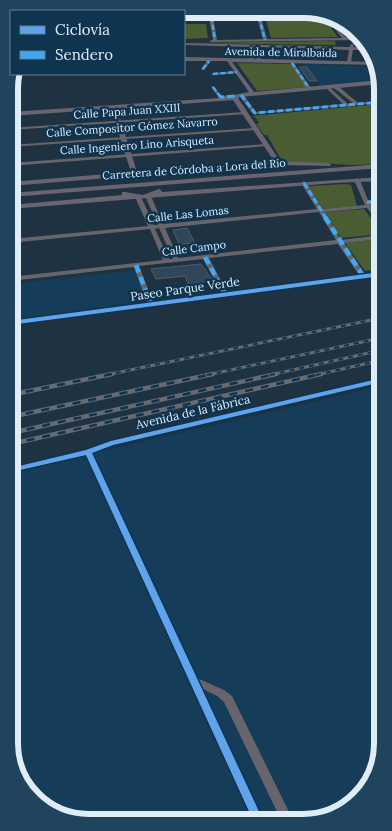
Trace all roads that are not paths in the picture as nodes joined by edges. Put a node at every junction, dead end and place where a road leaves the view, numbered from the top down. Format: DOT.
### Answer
graph roads {
  1 [pos="211,18"];
  2 [pos="259,18"];
  3 [pos="333,24"];
  4 [pos="215,40"];
  5 [pos="265,40"];
  6 [pos="339,40"];
  7 [pos="349,40"];
  8 [pos="355,40"];
  9 [pos="357,41"];
  10 [pos="185,42"];
  11 [pos="185,42"];
  12 [pos="342,47"];
  13 [pos="251,48"];
  14 [pos="258,48"];
  15 [pos="353,48"];
  16 [pos="362,49"];
  17 [pos="185,59"];
  18 [pos="209,61"];
  19 [pos="229,61"];
  20 [pos="250,61"];
  21 [pos="259,61"];
  22 [pos="347,62"];
  23 [pos="370,63"];
  24 [pos="292,64"];
  25 [pos="204,69"];
  26 [pos="237,72"];
  27 [pos="213,74"];
  28 [pos="374,83"];
  29 [pos="214,87"];
  30 [pos="309,88"];
  31 [pos="333,88"];
  32 [pos="253,94"];
  33 [pos="237,97"];
  34 [pos="374,103"];
  35 [pos="358,105"];
  36 [pos="348,106"];
  37 [pos="113,107"];
  38 [pos="18,113"];
  39 [pos="245,113"];
  40 [pos="118,122"];
  41 [pos="18,128"];
  42 [pos="256,129"];
  43 [pos="123,138"];
  44 [pos="18,145"];
  45 [pos="266,145"];
  46 [pos="129,156"];
  47 [pos="278,163"];
  48 [pos="18,164"];
  49 [pos="369,167"];
  50 [pos="374,167"];
  51 [pos="374,171"];
  52 [pos="136,176"];
  53 [pos="357,180"];
  54 [pos="374,180"];
  55 [pos="18,183"];
  56 [pos="304,183"];
  57 [pos="162,185"];
  58 [pos="117,188"];
  59 [pos="18,194"];
  60 [pos="151,195"];
  61 [pos="134,197"];
  62 [pos="18,198"];
  63 [pos="374,203"];
  64 [pos="367,204"];
  65 [pos="18,206"];
  66 [pos="320,211"];
  67 [pos="374,213"];
  68 [pos="162,227"];
  69 [pos="152,228"];
  70 [pos="374,238"];
  71 [pos="18,240"];
  72 [pos="340,242"];
  73 [pos="205,257"];
  74 [pos="176,260"];
  75 [pos="167,262"];
  76 [pos="136,265"];
  77 [pos="374,275"];
  78 [pos="363,276"];
  79 [pos="18,278"];
  80 [pos="224,292"];
  81 [pos="150,302"];
  82 [pos="18,322"];
  83 [pos="374,382"];
  84 [pos="88,452"];
  85 [pos="18,468"];
  86 [pos="194,680"];
  87 [pos="255,814"];
  88 [pos="284,814"];
  1 -- 4 [label="street"];
  2 -- 5 [label="street"];
  3 -- 7 [label="street"];
  4 -- 5 [label="street"];
  4 -- 10 [label="street"];
  5 -- 6 [label="street"];
  6 -- 7 [label="street"];
  6 -- 12 [label="street"];
  7 -- 8 [label="street"];
  7 -- 9 [label="street"];
  7 -- 15 [label="street"];
  11 -- 13 [label="street"];
  12 -- 14 [label="street"];
  12 -- 15 [label="street"];
  12 -- 22 [label="street"];
  13 -- 14 [label="street"];
  13 -- 20 [label="street"];
  14 -- 21 [label="street"];
  15 -- 16 [label="street"];
  15 -- 22 [label="street"];
  17 -- 18 [label="street, Avenida de Miralbaida"];
  18 -- 19 [label="street, Avenida de Miralbaida"];
  18 -- 25 [label="street"];
  19 -- 20 [label="street, Avenida de Miralbaida"];
  19 -- 26 [label="street"];
  20 -- 21 [label="street, Avenida de Miralbaida"];
  21 -- 22 [label="street, Avenida de Miralbaida"];
  22 -- 23 [label="street, Avenida de Miralbaida"];
  24 -- 30 [label="street"];
  26 -- 27 [label="street"];
  26 -- 32 [label="street"];
  28 -- 31 [label="street"];
  29 -- 33 [label="street"];
  31 -- 32 [label="street"];
  31 -- 35 [label="street"];
  31 -- 36 [label="street"];
  32 -- 33 [label="street"];
  33 -- 36 [label="street"];
  33 -- 37 [label="street"];
  33 -- 39 [label="street"];
  34 -- 35 [label="street"];
  35 -- 36 [label="street"];
  37 -- 38 [label="street"];
  37 -- 40 [label="street"];
  39 -- 40 [label="street, Calle Papa Juan XXIII"];
  39 -- 42 [label="street"];
  40 -- 41 [label="street, Calle Papa Juan XXIII"];
  40 -- 43 [label="street"];
  42 -- 43 [label="street, Calle Compositor Gómez Navarro"];
  42 -- 45 [label="street"];
  43 -- 44 [label="street, Calle Compositor Gómez Navarro"];
  43 -- 46 [label="street"];
  45 -- 46 [label="street, Calle Ingeniero Lino Arisqueta"];
  45 -- 47 [label="street"];
  46 -- 48 [label="street, Calle Ingeniero Lino Arisqueta"];
  46 -- 52 [label="street"];
  47 -- 49 [label="street"];
  47 -- 52 [label="street"];
  49 -- 50 [label="street, Carretera de Córdoba a Lora del Río"];
  49 -- 57 [label="street, Carretera de Córdoba a Lora del Río"];
  51 -- 57 [label="street, Carretera de Córdoba a Lora del Río"];
  52 -- 55 [label="street"];
  52 -- 57 [label="street"];
  52 -- 58 [label="street"];
  53 -- 54 [label="street"];
  53 -- 56 [label="street"];
  53 -- 64 [label="street"];
  56 -- 60 [label="street"];
  56 -- 66 [label="street"];
  57 -- 58 [label="street, Carretera de Córdoba a Lora del Río"];
  57 -- 60 [label="street"];
  58 -- 59 [label="street, Carretera de Córdoba a Lora del Río"];
  58 -- 61 [label="street"];
  58 -- 62 [label="street, Carretera de Córdoba a Lora del Río"];
  60 -- 61 [label="street"];
  60 -- 68 [label="street"];
  61 -- 65 [label="street"];
  61 -- 69 [label="street"];
  63 -- 64 [label="street, Calle Las Lomas"];
  64 -- 66 [label="street, Calle Las Lomas"];
  64 -- 67 [label="street"];
  66 -- 68 [label="street, Calle Las Lomas"];
  66 -- 72 [label="street"];
  68 -- 69 [label="street, Calle Las Lomas"];
  68 -- 74 [label="street"];
  69 -- 71 [label="street, Calle Las Lomas"];
  69 -- 75 [label="street"];
  70 -- 72 [label="street, Calle Campo"];
  72 -- 73 [label="street, Calle Campo"];
  72 -- 78 [label="street"];
  73 -- 74 [label="street, Calle Campo"];
  73 -- 80 [label="street"];
  74 -- 75 [label="street, Calle Campo"];
  75 -- 76 [label="street, Calle Campo"];
  76 -- 79 [label="street, Calle Campo"];
  76 -- 81 [label="street"];
  77 -- 78 [label="street, Paseo Parque Verde"];
  78 -- 82 [label="street, Paseo Parque Verde"];
  83 -- 84 [label="street, Avenida de la Fábrica"];
  84 -- 85 [label="street, Avenida de la Fábrica"];
  84 -- 86 [label="street"];
  86 -- 87 [label="street"];
  86 -- 88 [label="street"];
}
